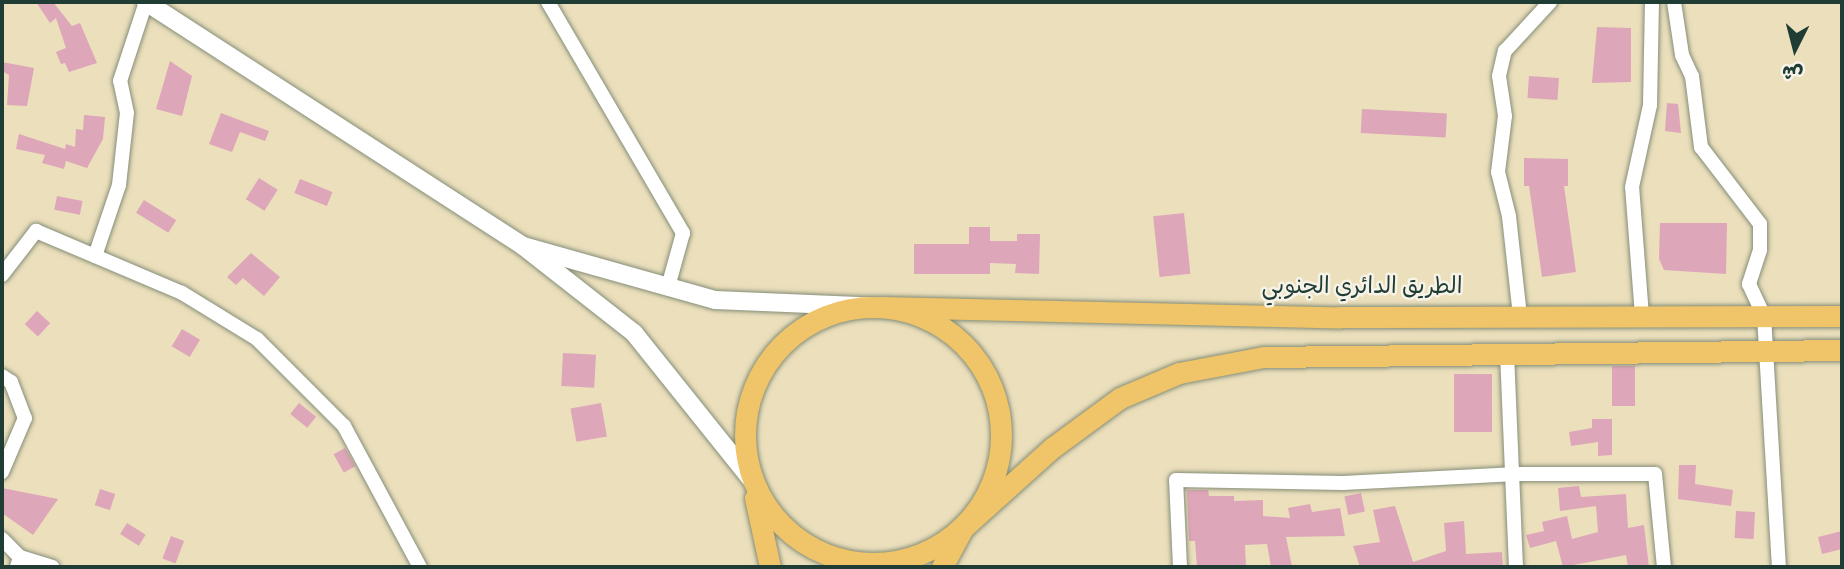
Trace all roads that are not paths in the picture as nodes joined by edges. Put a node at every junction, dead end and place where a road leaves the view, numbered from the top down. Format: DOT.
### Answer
graph roads {
  1 [pos="146,2"];
  2 [pos="548,2"];
  3 [pos="1550,2"];
  4 [pos="1652,2"];
  5 [pos="1674,2"];
  6 [pos="523,246"];
  7 [pos="95,256"];
  8 [pos="2,275"];
  9 [pos="668,287"];
  10 [pos="882,307"];
  11 [pos="1520,316"];
  12 [pos="1642,316"];
  13 [pos="1764,316"];
  14 [pos="1842,316"];
  15 [pos="1842,350"];
  16 [pos="1763,351"];
  17 [pos="1507,353"];
  18 [pos="2,376"];
  19 [pos="2,472"];
  20 [pos="1512,474"];
  21 [pos="751,479"];
  22 [pos="963,528"];
  23 [pos="4,542"];
  24 [pos="18,562"];
  25 [pos="52,567"];
  26 [pos="420,567"];
  27 [pos="770,567"];
  28 [pos="942,567"];
  29 [pos="1180,567"];
  30 [pos="1516,567"];
  31 [pos="1664,567"];
  32 [pos="1779,567"];
  1 -- 6 [label="street"];
  1 -- 7 [label="street"];
  2 -- 9 [label="street"];
  3 -- 11 [label="street"];
  4 -- 12 [label="street"];
  5 -- 13 [label="street"];
  6 -- 9 [label="street"];
  6 -- 21 [label="street"];
  7 -- 8 [label="street"];
  7 -- 26 [label="street"];
  9 -- 10 [label="street"];
  10 -- 11 [label="main road, الطريق الدائري الجنوبي"];
  10 -- 21 [label="main road"];
  10 -- 22 [label="main road"];
  11 -- 12 [label="main road, الطريق الدائري الجنوبي"];
  12 -- 13 [label="main road, الطريق الدائري الجنوبي"];
  13 -- 14 [label="main road, الطريق الدائري الجنوبي"];
  13 -- 16 [label="street"];
  15 -- 16 [label="main road"];
  16 -- 17 [label="main road"];
  16 -- 32 [label="street"];
  17 -- 20 [label="street"];
  17 -- 22 [label="main road"];
  18 -- 19 [label="street"];
  20 -- 29 [label="street"];
  20 -- 30 [label="street"];
  20 -- 31 [label="street"];
  21 -- 22 [label="main road"];
  21 -- 27 [label="main road"];
  22 -- 28 [label="main road"];
  23 -- 24 [label="street"];
  24 -- 25 [label="street"];
}
